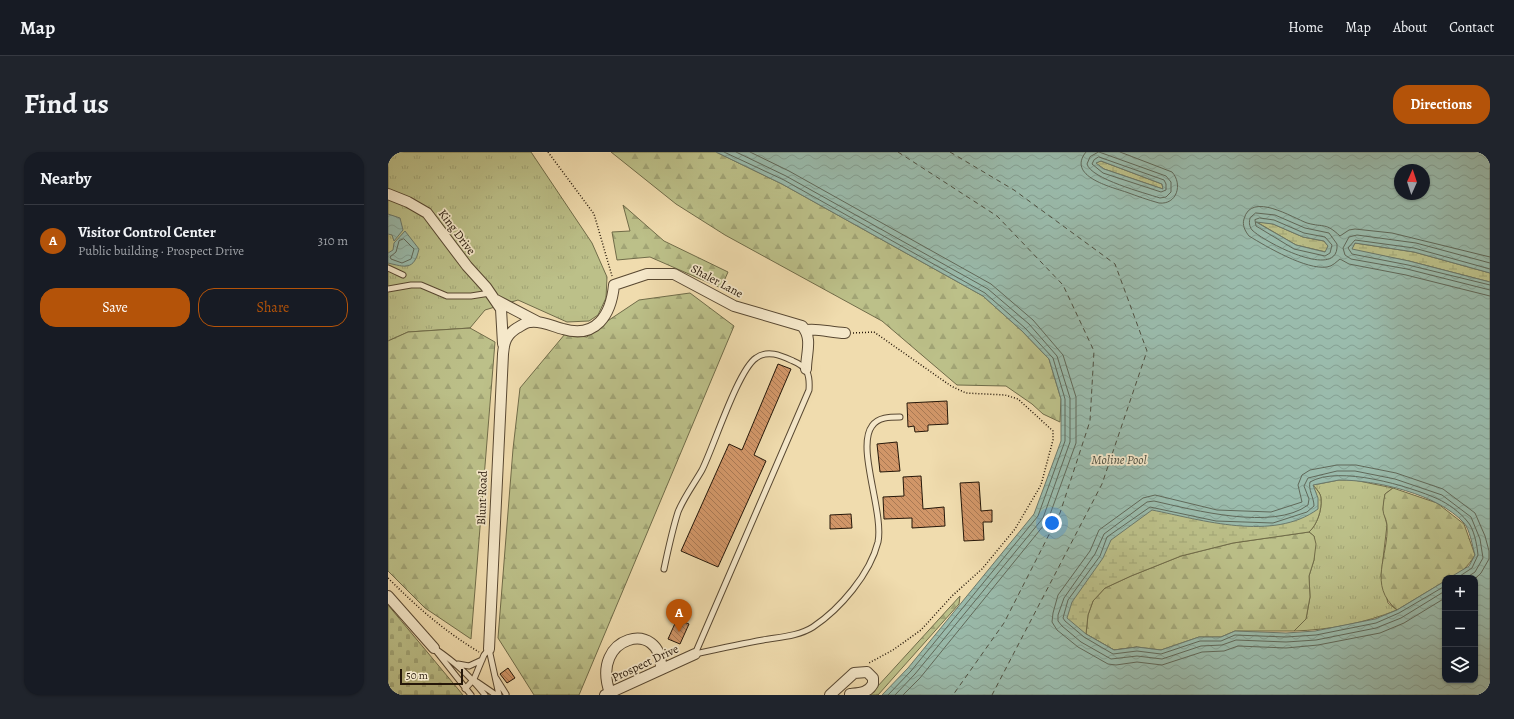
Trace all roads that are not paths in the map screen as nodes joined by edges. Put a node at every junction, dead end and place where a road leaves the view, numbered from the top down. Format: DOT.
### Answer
graph roads {
  1 [pos="388,194"];
  2 [pos="388,268"];
  3 [pos="404,275"];
  4 [pos="388,289"];
  5 [pos="493,296"];
  6 [pos="538,322"];
  7 [pos="806,330"];
  8 [pos="845,333"];
  9 [pos="503,347"];
  10 [pos="806,369"];
  11 [pos="900,416"];
  12 [pos="664,569"];
  13 [pos="388,596"];
  14 [pos="434,648"];
  15 [pos="486,654"];
  16 [pos="695,654"];
  17 [pos="457,664"];
  18 [pos="661,669"];
  19 [pos="494,674"];
  20 [pos="474,679"];
  21 [pos="465,689"];
  22 [pos="506,694"];
  23 [pos="607,694"];
  24 [pos="850,694"];
  25 [pos="471,695"];
  26 [pos="486,695"];
  27 [pos="498,695"];
  28 [pos="830,695"];
  1 -- 5 [label="street, King Drive"];
  2 -- 3 [label="lane"];
  4 -- 5 [label="lane"];
  5 -- 6 [label="street"];
  5 -- 9 [label="street, Blunt Road"];
  6 -- 7 [label="street, Shaler Lane"];
  6 -- 9 [label="street, Blunt Road"];
  7 -- 8 [label="street, Shaler Lane"];
  7 -- 10 [label="street"];
  9 -- 15 [label="street, Blunt Road"];
  10 -- 12 [label="lane"];
  10 -- 16 [label="lane"];
  11 -- 16 [label="lane"];
  13 -- 14 [label="street"];
  14 -- 17 [label="lane"];
  14 -- 21 [label="lane"];
  15 -- 17 [label="lane"];
  15 -- 19 [label="lane, Blunt Road"];
  15 -- 20 [label="lane, Blunt Road"];
  16 -- 18 [label="street, Prospect Drive"];
  17 -- 20 [label="lane"];
  18 -- 23 [label="street, Prospect Drive"];
  18 -- 23 [label="street"];
  19 -- 22 [label="lane, Blunt Road"];
  19 -- 27 [label="lane, Blunt Road"];
  20 -- 21 [label="lane, Blunt Road"];
  20 -- 26 [label="lane"];
  20 -- 27 [label="lane"];
  21 -- 25 [label="lane"];
  24 -- 28 [label="street"];
}
